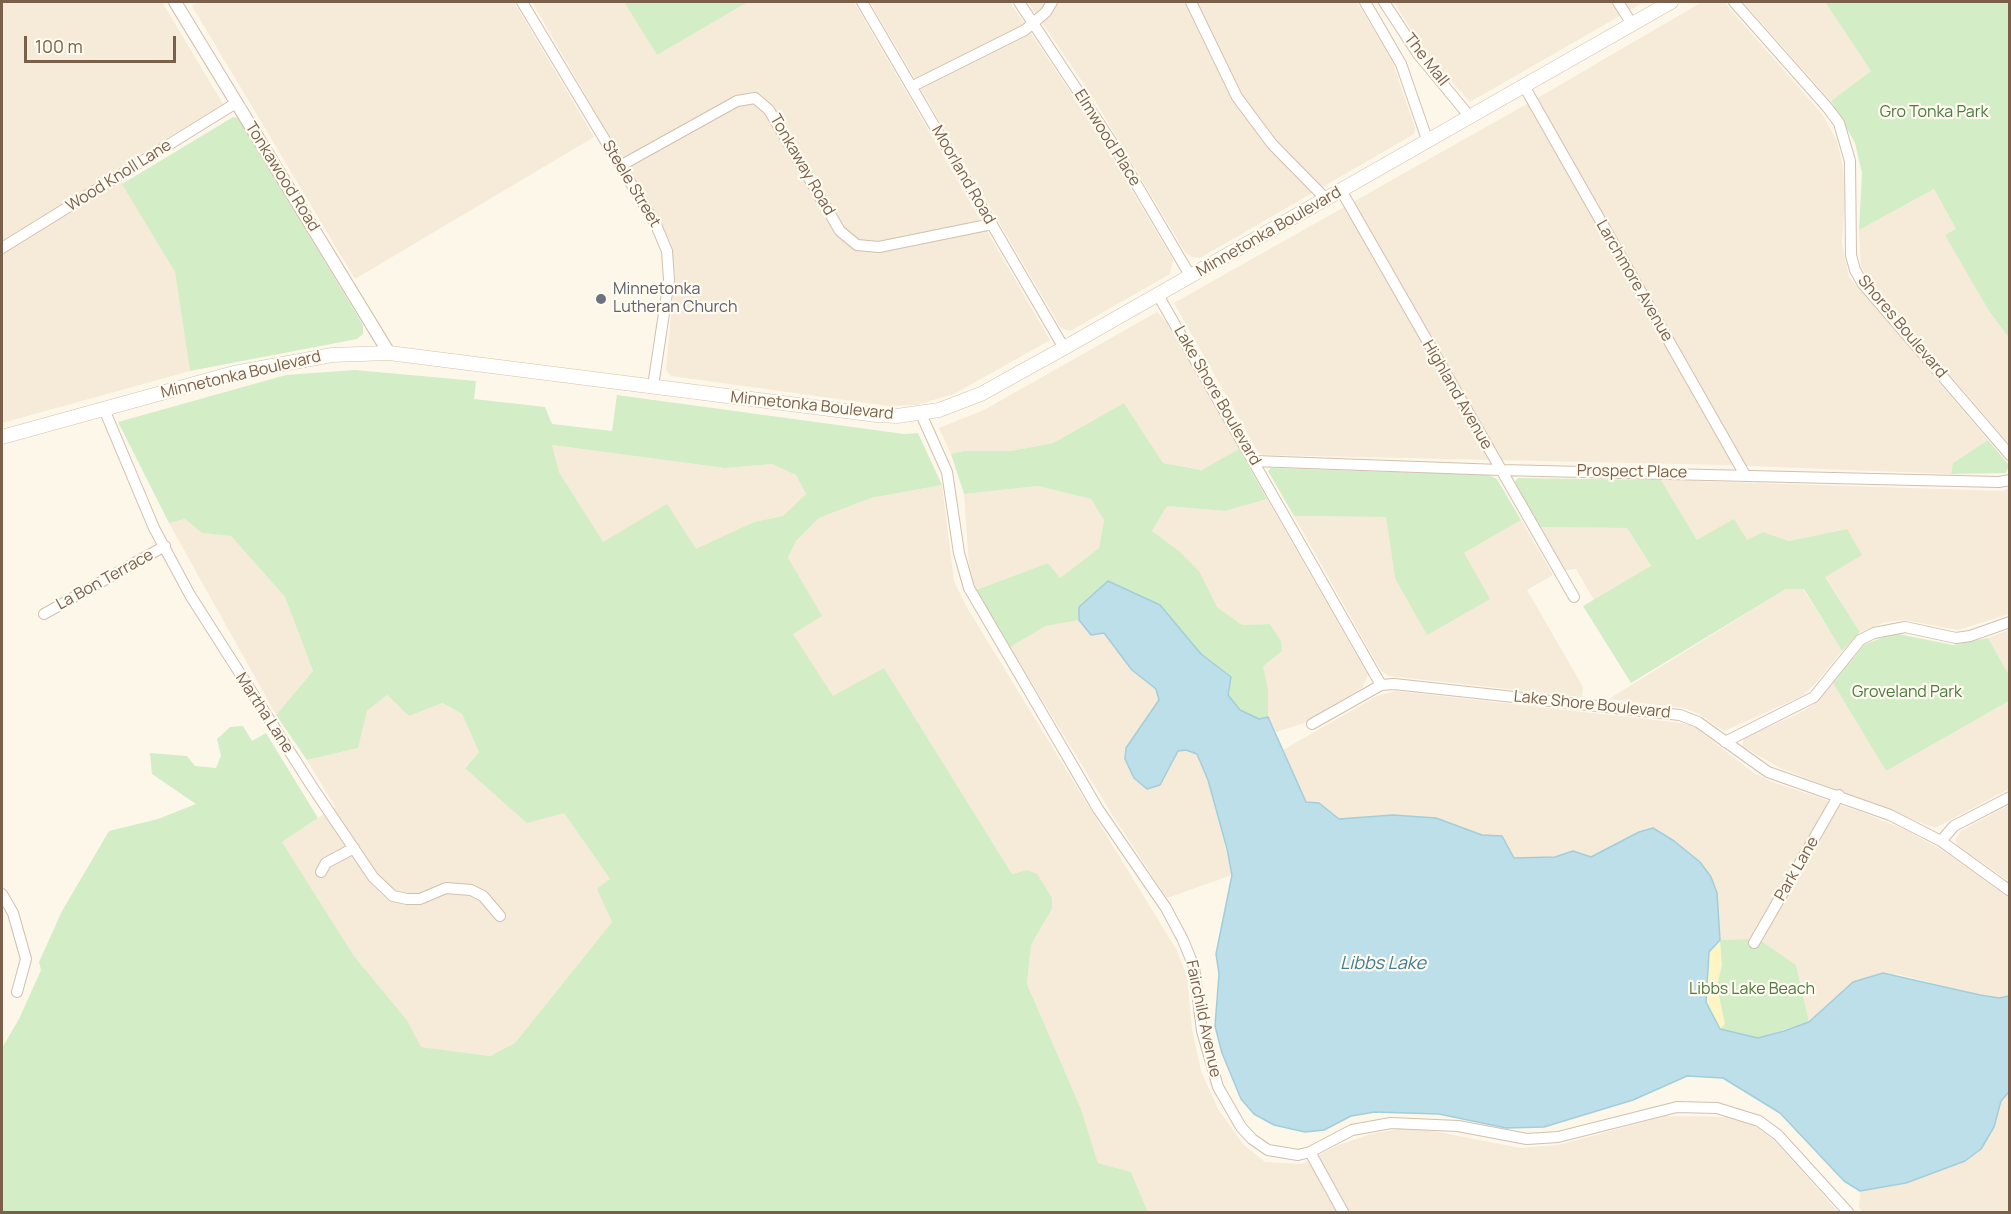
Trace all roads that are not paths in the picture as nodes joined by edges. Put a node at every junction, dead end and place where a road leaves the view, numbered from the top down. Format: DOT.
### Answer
graph roads {
  1 [pos="174,2"];
  2 [pos="522,2"];
  3 [pos="862,2"];
  4 [pos="1019,2"];
  5 [pos="1052,2"];
  6 [pos="1191,2"];
  7 [pos="1365,2"];
  8 [pos="1384,2"];
  9 [pos="1618,2"];
  10 [pos="1671,2"];
  11 [pos="1734,2"];
  12 [pos="1033,24"];
  13 [pos="1632,24"];
  14 [pos="912,86"];
  15 [pos="1524,86"];
  16 [pos="236,103"];
  17 [pos="1470,117"];
  18 [pos="1428,142"];
  19 [pos="620,166"];
  20 [pos="1341,192"];
  21 [pos="1327,200"];
  22 [pos="992,224"];
  23 [pos="2,248"];
  24 [pos="1191,277"];
  25 [pos="1158,295"];
  26 [pos="1064,348"];
  27 [pos="389,353"];
  28 [pos="653,386"];
  29 [pos="104,409"];
  30 [pos="921,414"];
  31 [pos="2,436"];
  32 [pos="2010,455"];
  33 [pos="1254,461"];
  34 [pos="1500,470"];
  35 [pos="1745,475"];
  36 [pos="2010,480"];
  37 [pos="165,546"];
  38 [pos="1574,597"];
  39 [pos="44,614"];
  40 [pos="2010,622"];
  41 [pos="1381,685"];
  42 [pos="1312,724"];
  43 [pos="1725,742"];
  44 [pos="1839,795"];
  45 [pos="2010,797"];
  46 [pos="1941,841"];
  47 [pos="354,848"];
  48 [pos="321,872"];
  49 [pos="2010,891"];
  50 [pos="2,894"];
  51 [pos="500,916"];
  52 [pos="1754,943"];
  53 [pos="17,992"];
  54 [pos="1311,1152"];
  55 [pos="1343,1212"];
  56 [pos="1848,1212"];
  1 -- 16 [label="street, Tonkawood Road"];
  2 -- 19 [label="street, Steele Street"];
  3 -- 14 [label="street, Moorland Road"];
  4 -- 12 [label="street, Elmwood Place"];
  5 -- 12 [label="street"];
  6 -- 21 [label="street"];
  7 -- 18 [label="street, The Mall"];
  8 -- 17 [label="street, The Mall"];
  9 -- 13 [label="street"];
  10 -- 13 [label="main road, Minnetonka Boulevard"];
  11 -- 32 [label="street, Shores Boulevard"];
  12 -- 14 [label="street"];
  12 -- 24 [label="street, Elmwood Place"];
  13 -- 15 [label="main road, Minnetonka Boulevard"];
  14 -- 22 [label="street, Moorland Road"];
  15 -- 17 [label="main road, Minnetonka Boulevard"];
  15 -- 35 [label="street, Larchmore Avenue"];
  16 -- 23 [label="street, Wood Knoll Lane"];
  16 -- 27 [label="street, Tonkawood Road"];
  17 -- 18 [label="main road, Minnetonka Boulevard"];
  18 -- 20 [label="main road, Minnetonka Boulevard"];
  19 -- 22 [label="street, Tonkaway Road"];
  19 -- 28 [label="street, Steele Street"];
  20 -- 21 [label="main road, Minnetonka Boulevard"];
  20 -- 34 [label="street, Highland Avenue"];
  21 -- 24 [label="main road, Minnetonka Boulevard"];
  22 -- 26 [label="street, Moorland Road"];
  24 -- 25 [label="main road, Minnetonka Boulevard"];
  25 -- 26 [label="main road, Minnetonka Boulevard"];
  25 -- 33 [label="street, Lake Shore Boulevard"];
  26 -- 30 [label="main road, Minnetonka Boulevard"];
  27 -- 28 [label="main road, Minnetonka Boulevard"];
  27 -- 29 [label="main road, Minnetonka Boulevard"];
  28 -- 30 [label="main road, Minnetonka Boulevard"];
  29 -- 31 [label="main road, Minnetonka Boulevard"];
  29 -- 37 [label="street, Martha Lane"];
  30 -- 54 [label="street, Fairchild Avenue"];
  33 -- 34 [label="street, Prospect Place"];
  33 -- 41 [label="street, Lake Shore Boulevard"];
  34 -- 35 [label="street, Prospect Place"];
  34 -- 38 [label="street, Highland Avenue"];
  35 -- 36 [label="street, Prospect Place"];
  37 -- 39 [label="street, La Bon Terrace"];
  37 -- 47 [label="street, Martha Lane"];
  40 -- 43 [label="street"];
  41 -- 42 [label="street"];
  41 -- 43 [label="street, Lake Shore Boulevard"];
  43 -- 44 [label="street, Lake Shore Boulevard"];
  44 -- 46 [label="street, Lake Shore Boulevard"];
  44 -- 52 [label="street, Park Lane"];
  45 -- 46 [label="street"];
  46 -- 49 [label="street, Lake Shore Boulevard"];
  47 -- 48 [label="street"];
  47 -- 51 [label="street, Martha Lane"];
  50 -- 53 [label="street"];
  54 -- 55 [label="street"];
  54 -- 56 [label="street, Fairchild Avenue"];
}
